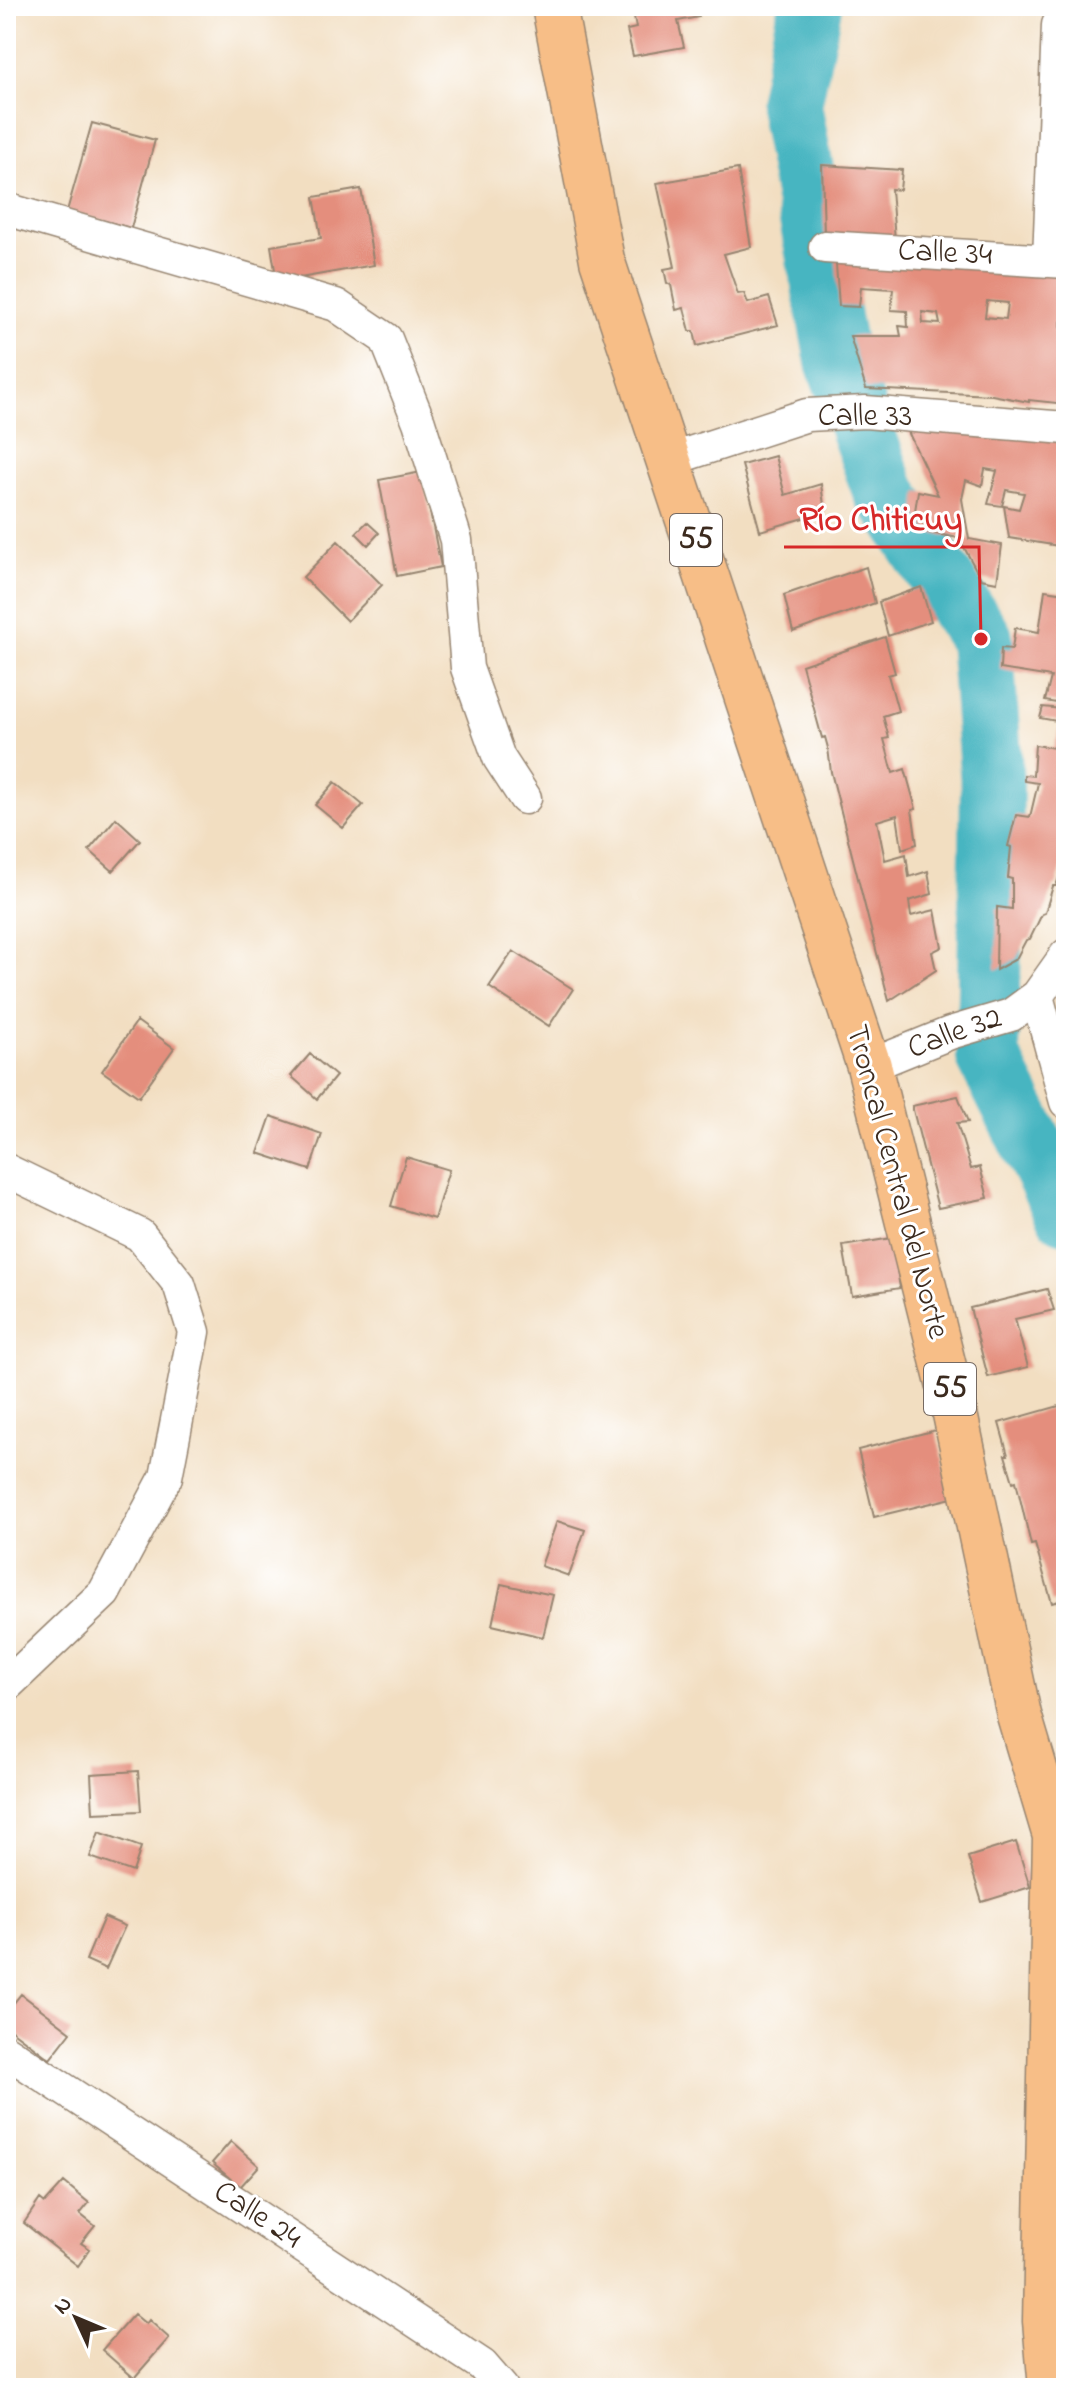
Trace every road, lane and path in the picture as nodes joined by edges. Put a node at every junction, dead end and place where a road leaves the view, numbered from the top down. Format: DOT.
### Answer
graph roads {
  1 [pos="554,6"];
  2 [pos="1066,26"];
  3 [pos="6,209"];
  4 [pos="825,247"];
  5 [pos="1058,261"];
  6 [pos="1066,428"];
  7 [pos="669,460"];
  8 [pos="525,798"];
  9 [pos="1066,955"];
  10 [pos="1037,996"];
  11 [pos="869,1066"];
  12 [pos="1066,1102"];
  13 [pos="6,1170"];
  14 [pos="6,1686"];
  15 [pos="1060,1837"];
  16 [pos="1059,2021"];
  17 [pos="6,2051"];
  18 [pos="502,2388"];
  19 [pos="1051,2388"];
  1 -- 7 [label="highway, Troncal Central del Norte / 55"];
  2 -- 5 [label="street"];
  3 -- 8 [label="street"];
  4 -- 5 [label="street, Calle 34"];
  6 -- 7 [label="street, Calle 33"];
  7 -- 11 [label="highway, Troncal Central del Norte / 55"];
  9 -- 10 [label="street, Calle 32"];
  10 -- 11 [label="street, Calle 32"];
  10 -- 12 [label="street"];
  11 -- 15 [label="highway, Troncal Central del Norte / 55"];
  13 -- 14 [label="street"];
  15 -- 16 [label="highway, Troncal Central del Norte / 55"];
  16 -- 19 [label="highway, Troncal Central del Norte / 55"];
  17 -- 18 [label="street, Calle 24"];
}
